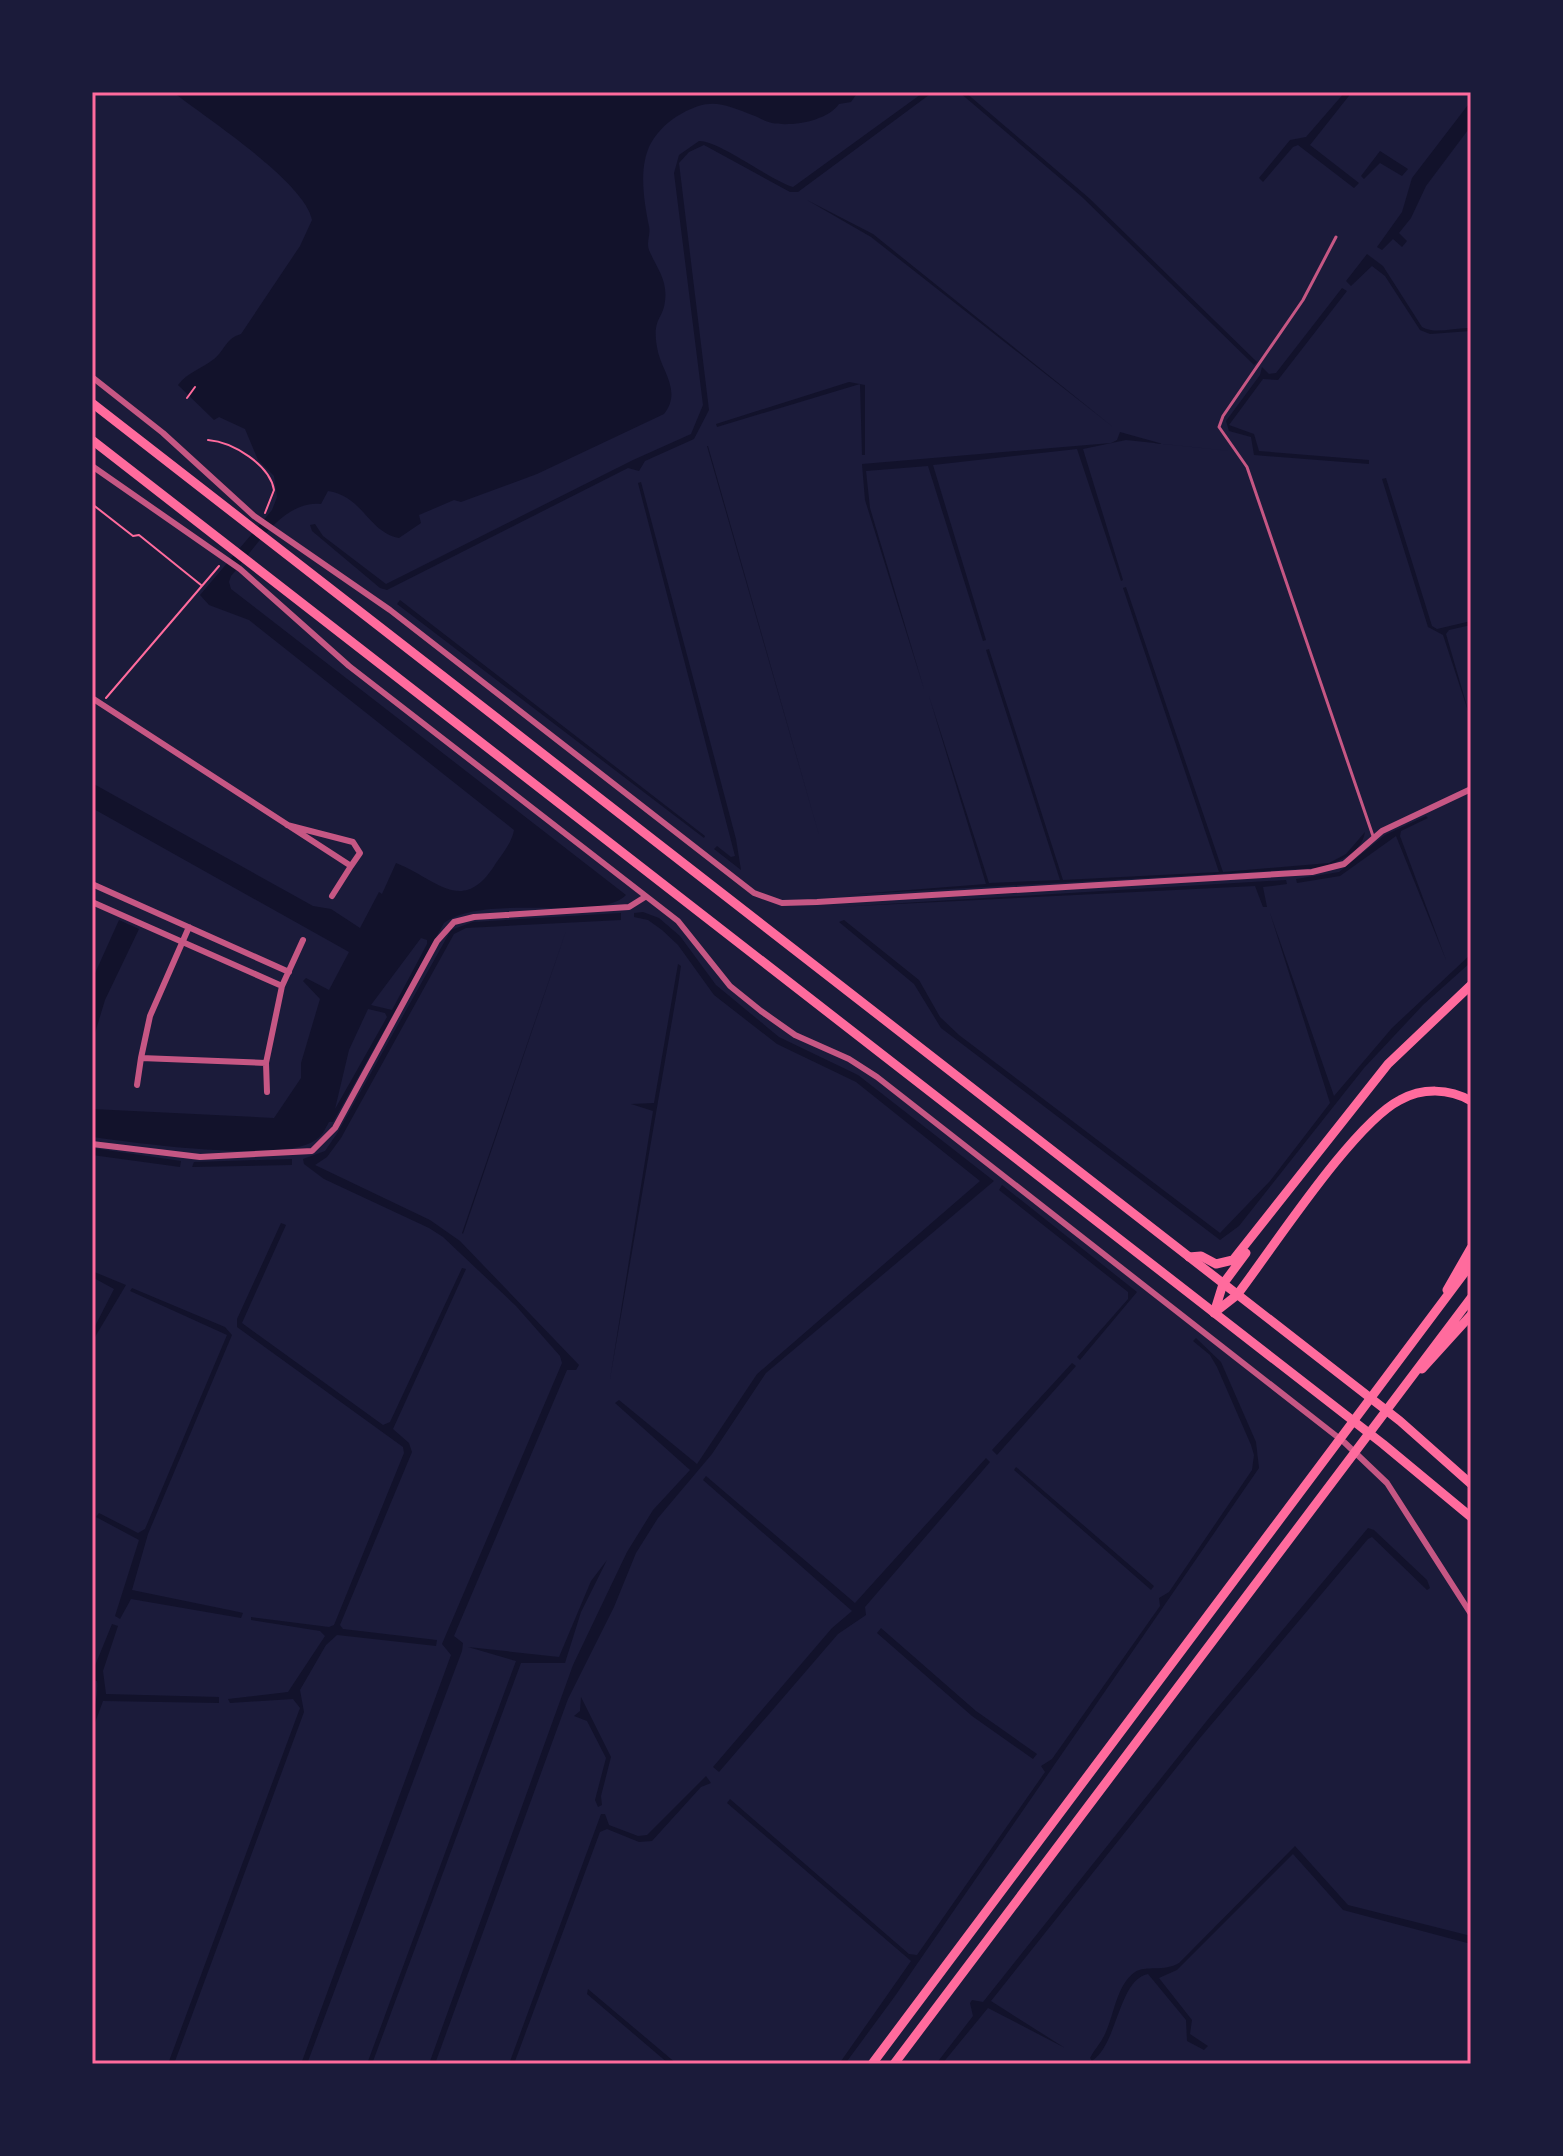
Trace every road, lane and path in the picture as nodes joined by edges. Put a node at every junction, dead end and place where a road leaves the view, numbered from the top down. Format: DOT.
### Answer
graph roads {
  1 [pos="1336,237"];
  2 [pos="92,377"];
  3 [pos="195,387"];
  4 [pos="187,398"];
  5 [pos="92,403"];
  6 [pos="92,440"];
  7 [pos="92,466"];
  8 [pos="92,504"];
  9 [pos="270,535"];
  10 [pos="92,698"];
  11 [pos="101,704"];
  12 [pos="1471,789"];
  13 [pos="287,825"];
  14 [pos="1373,836"];
  15 [pos="351,866"];
  16 [pos="92,884"];
  17 [pos="332,896"];
  18 [pos="645,897"];
  19 [pos="92,902"];
  20 [pos="189,927"];
  21 [pos="303,940"];
  22 [pos="182,942"];
  23 [pos="289,972"];
  24 [pos="1471,985"];
  25 [pos="282,986"];
  26 [pos="141,1058"];
  27 [pos="266,1063"];
  28 [pos="137,1085"];
  29 [pos="267,1092"];
  30 [pos="1471,1101"];
  31 [pos="92,1144"];
  32 [pos="1269,1217"];
  33 [pos="1471,1248"];
  34 [pos="1189,1257"];
  35 [pos="1471,1264"];
  36 [pos="1223,1284"];
  37 [pos="1237,1295"];
  38 [pos="1471,1298"];
  39 [pos="1441,1304"];
  40 [pos="1214,1313"];
  41 [pos="1471,1315"];
  42 [pos="1408,1382"];
  43 [pos="1471,1484"];
  44 [pos="1471,1517"];
  45 [pos="1471,1614"];
  46 [pos="872,2064"];
  47 [pos="894,2064"];
  1 -- 14 [label="lane"];
  2 -- 9 [label="street"];
  3 -- 4 [label="path"];
  5 -- 9 [label="main road"];
  6 -- 40 [label="main road"];
  7 -- 18 [label="street"];
  8 -- 11 [label="path"];
  9 -- 14 [label="street"];
  9 -- 34 [label="main road"];
  10 -- 11 [label="street"];
  11 -- 13 [label="street"];
  12 -- 14 [label="street"];
  13 -- 15 [label="street"];
  13 -- 15 [label="street"];
  15 -- 17 [label="street"];
  16 -- 20 [label="street"];
  18 -- 31 [label="street"];
  18 -- 45 [label="street"];
  19 -- 22 [label="street"];
  20 -- 22 [label="street"];
  20 -- 23 [label="street"];
  21 -- 23 [label="street"];
  22 -- 25 [label="street"];
  22 -- 26 [label="street"];
  23 -- 25 [label="street"];
  24 -- 32 [label="main road"];
  25 -- 27 [label="street"];
  26 -- 27 [label="street"];
  26 -- 28 [label="street"];
  27 -- 29 [label="street"];
  30 -- 37 [label="main road"];
  32 -- 34 [label="main road"];
  32 -- 36 [label="main road"];
  33 -- 39 [label="main road"];
  34 -- 36 [label="main road"];
  35 -- 39 [label="main road"];
  36 -- 37 [label="main road"];
  36 -- 40 [label="main road"];
  37 -- 40 [label="main road"];
  37 -- 43 [label="main road"];
  38 -- 42 [label="main road"];
  39 -- 46 [label="main road"];
  40 -- 44 [label="main road"];
  41 -- 42 [label="main road"];
  42 -- 47 [label="main road"];
}
